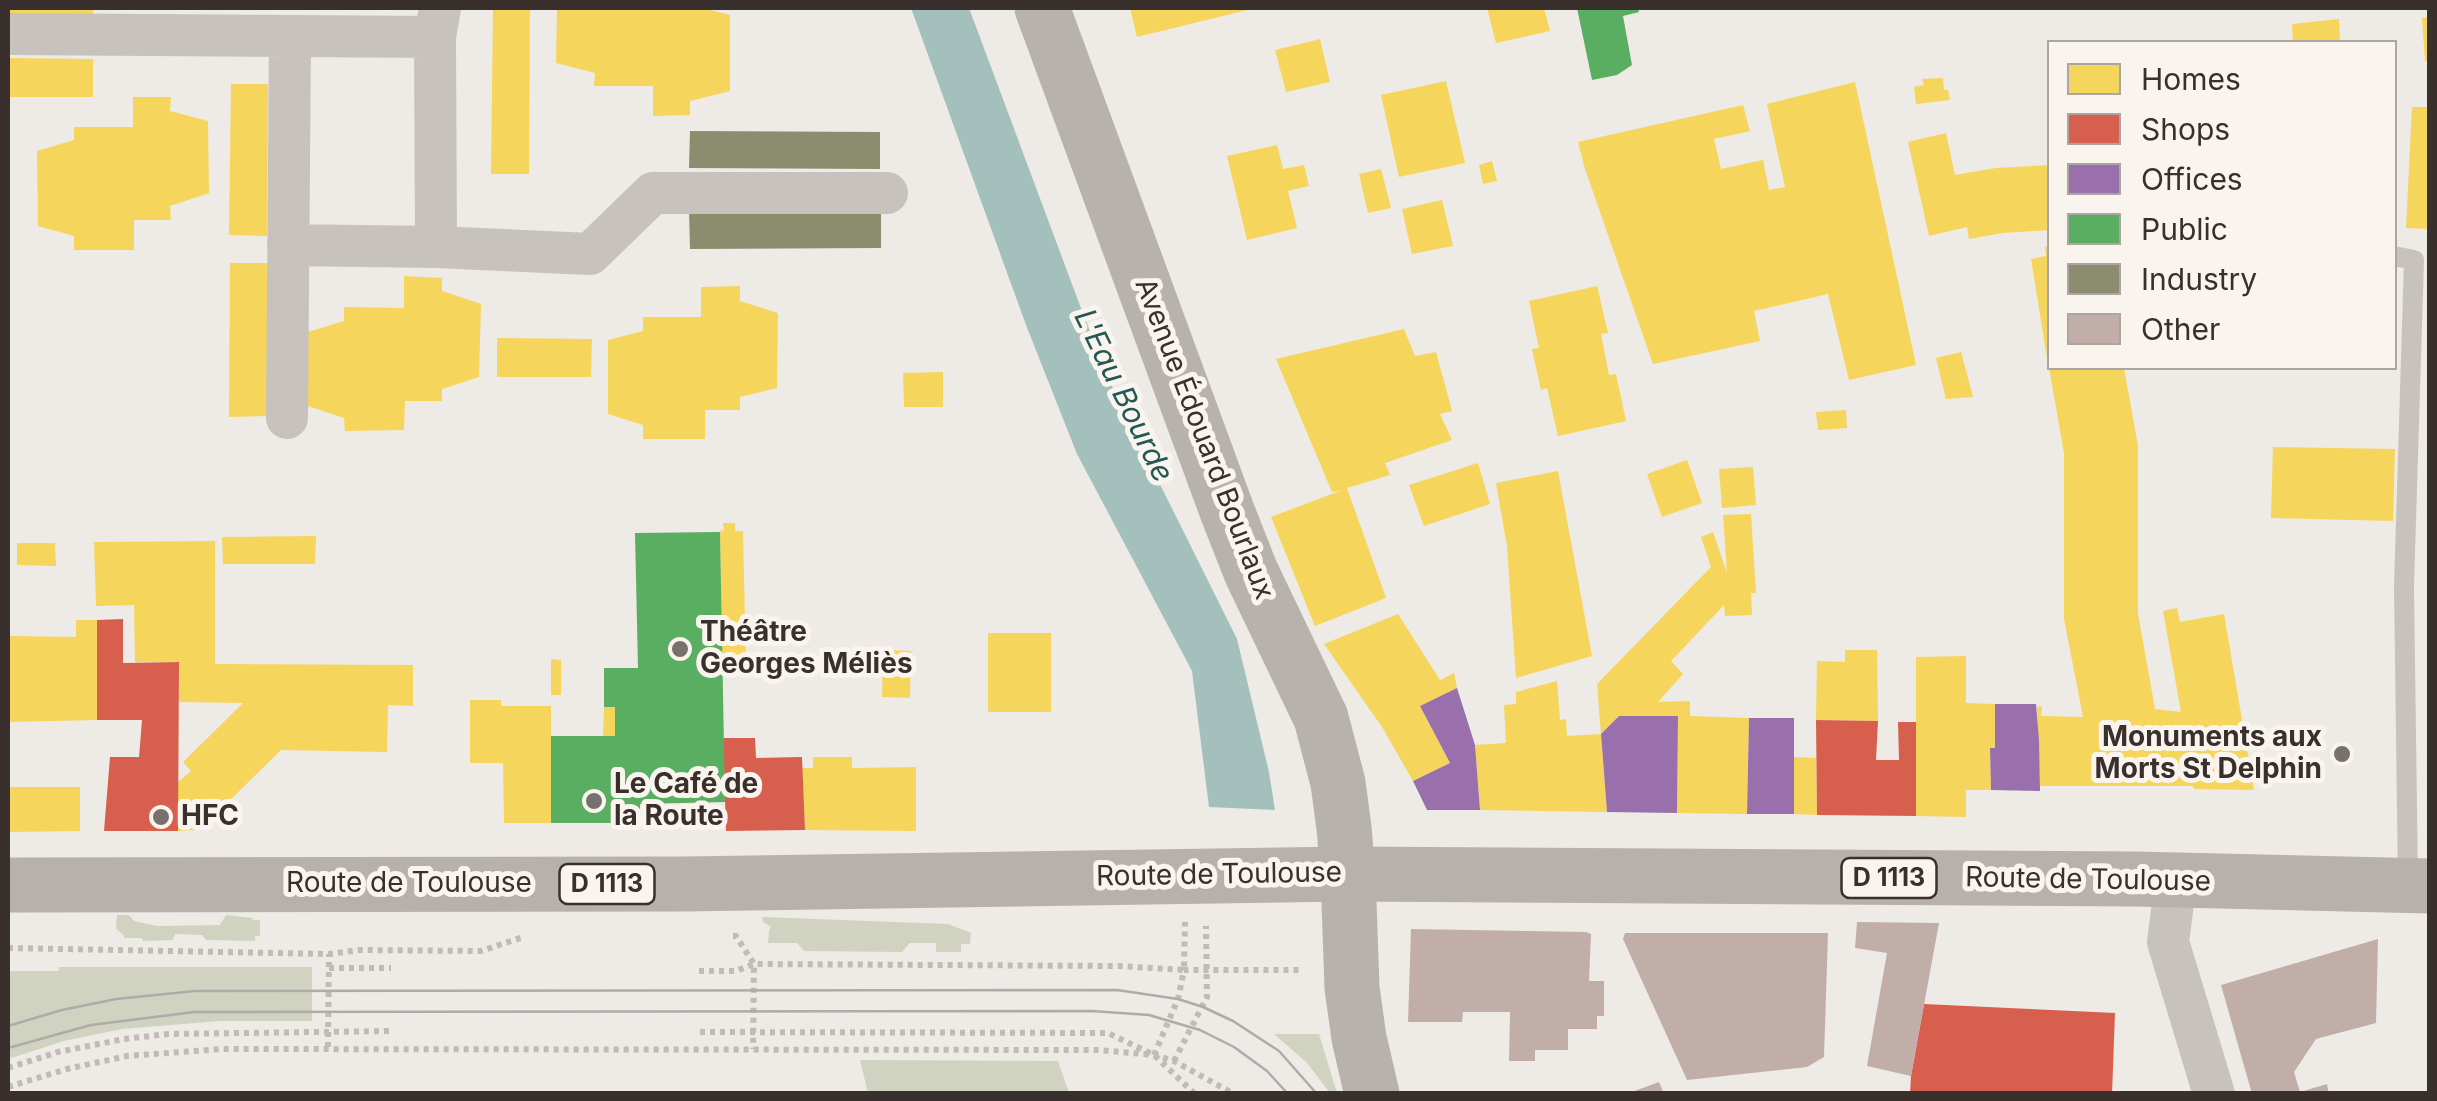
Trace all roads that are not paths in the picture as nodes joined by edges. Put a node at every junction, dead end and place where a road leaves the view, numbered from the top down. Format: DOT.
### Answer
graph roads {
  1 [pos="1042,8"];
  2 [pos="438,22"];
  3 [pos="8,34"];
  4 [pos="290,36"];
  5 [pos="887,193"];
  6 [pos="288,245"];
  7 [pos="436,247"];
  8 [pos="2397,257"];
  9 [pos="288,418"];
  10 [pos="1348,874"];
  11 [pos="2176,880"];
  12 [pos="8,885"];
  13 [pos="2419,886"];
  14 [pos="1372,1094"];
  15 [pos="2214,1094"];
  1 -- 10 [label="street, Avenue Édouard Bourlaux"];
  2 -- 4 [label="street"];
  2 -- 7 [label="street"];
  3 -- 4 [label="street"];
  4 -- 6 [label="street"];
  5 -- 7 [label="street"];
  6 -- 7 [label="street"];
  6 -- 9 [label="street"];
  8 -- 13 [label="lane"];
  10 -- 11 [label="main road, Route de Toulouse / D 1113"];
  10 -- 12 [label="main road, Route de Toulouse / D 1113"];
  10 -- 14 [label="street, Avenue Édouard Bourlaux"];
  11 -- 13 [label="main road, Route de Toulouse / D 1113"];
  11 -- 15 [label="street"];
}
